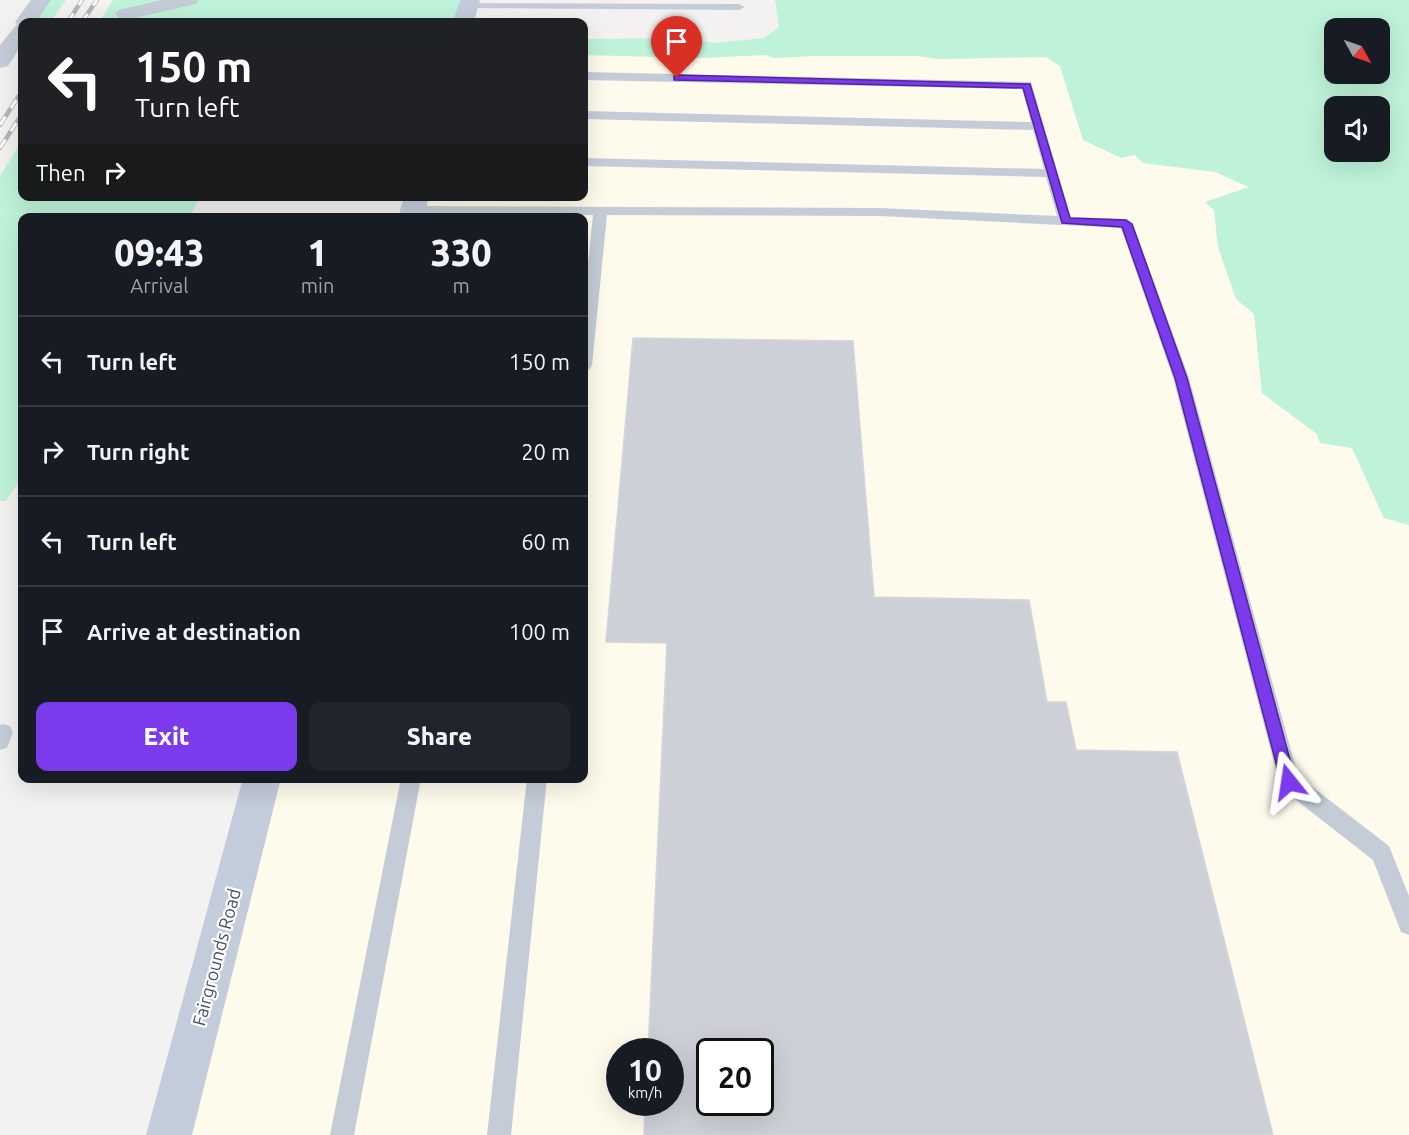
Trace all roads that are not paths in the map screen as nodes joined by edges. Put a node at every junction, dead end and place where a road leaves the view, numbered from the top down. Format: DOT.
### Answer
graph roads {
  1 [pos="41,0"];
  2 [pos="189,0"];
  3 [pos="739,7"];
  4 [pos="467,9"];
  5 [pos="126,14"];
  6 [pos="29,18"];
  7 [pos="18,34"];
  8 [pos="0,61"];
  9 [pos="588,76"];
  10 [pos="588,115"];
  11 [pos="1038,126"];
  12 [pos="588,162"];
  13 [pos="1052,173"];
  14 [pos="413,208"];
  15 [pos="523,208"];
  16 [pos="602,210"];
  17 [pos="1065,221"];
  18 [pos="588,331"];
  19 [pos="261,783"];
  20 [pos="410,783"];
  21 [pos="536,783"];
  22 [pos="1409,924"];
  23 [pos="169,1135"];
  24 [pos="342,1135"];
  25 [pos="500,1135"];
  1 -- 6 [label="street"];
  2 -- 5 [label="street"];
  3 -- 4 [label="lane"];
  7 -- 8 [label="street"];
  9 -- 11 [label="lane"];
  10 -- 11 [label="lane"];
  11 -- 13 [label="lane"];
  12 -- 13 [label="lane"];
  13 -- 17 [label="lane"];
  14 -- 15 [label="lane"];
  15 -- 16 [label="lane"];
  16 -- 17 [label="lane"];
  16 -- 18 [label="lane"];
  17 -- 22 [label="lane"];
  19 -- 23 [label="street, Fairgrounds Road"];
  20 -- 24 [label="lane"];
  21 -- 25 [label="lane"];
}
